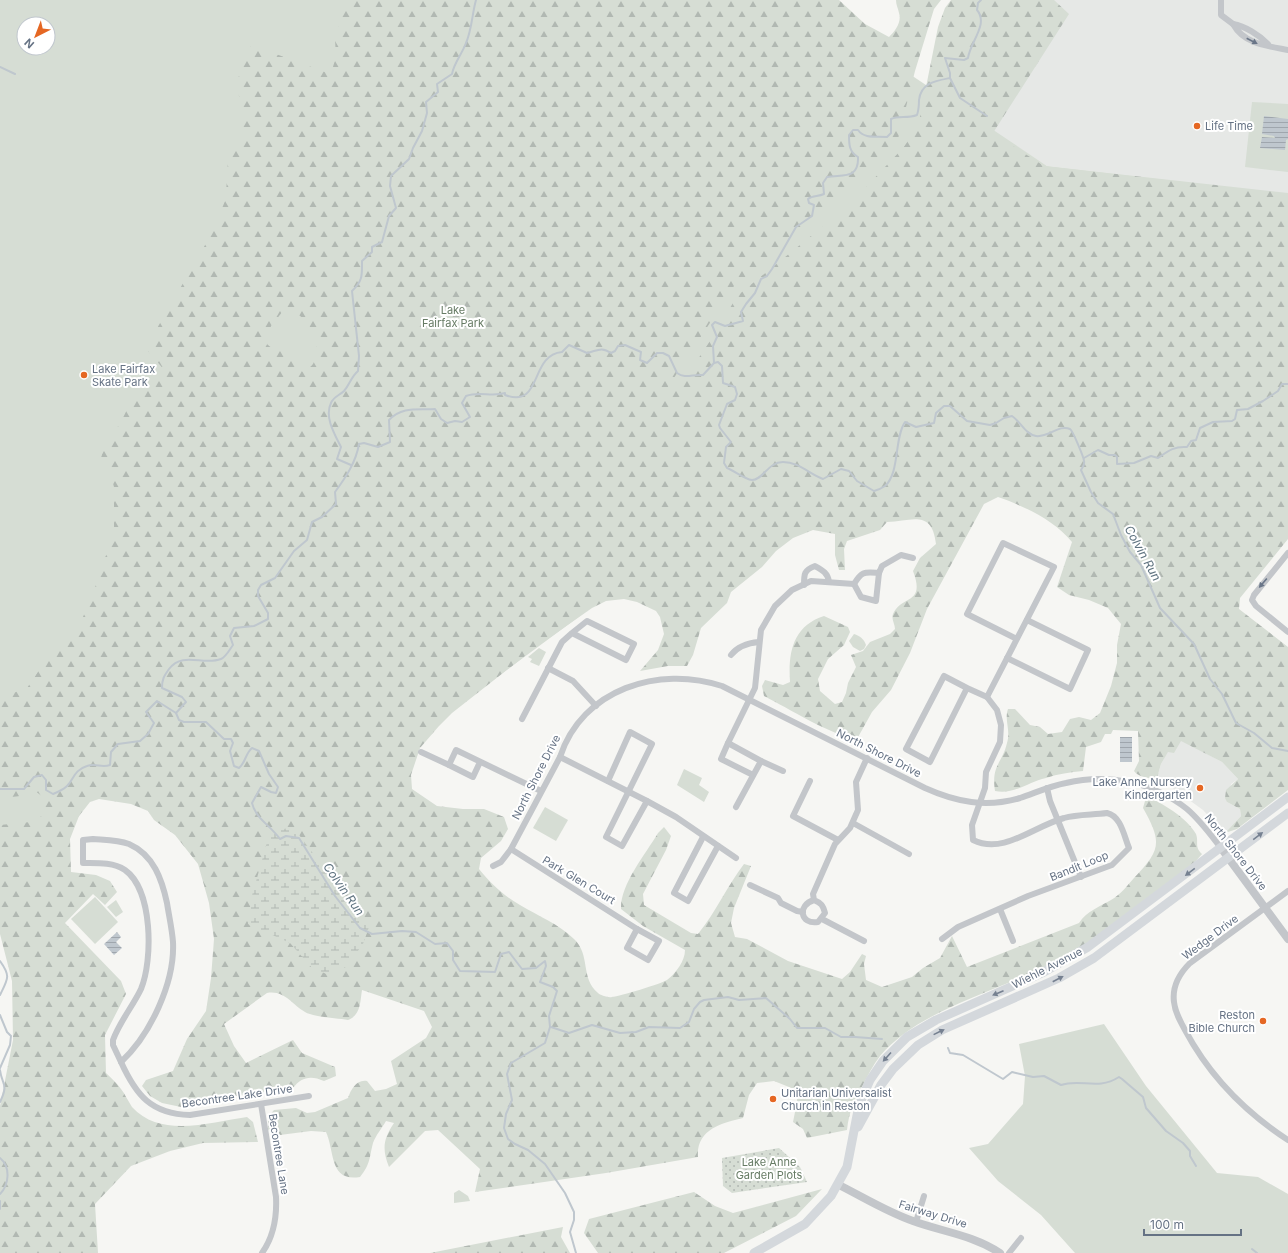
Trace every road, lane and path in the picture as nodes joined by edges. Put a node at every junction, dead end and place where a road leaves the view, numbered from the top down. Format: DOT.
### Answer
graph roads {
  1 [pos="1221,0"];
  2 [pos="1288,50"];
  3 [pos="1288,553"];
  4 [pos="913,558"];
  5 [pos="879,573"];
  6 [pos="829,582"];
  7 [pos="854,584"];
  8 [pos="804,585"];
  9 [pos="1027,620"];
  10 [pos="1288,632"];
  11 [pos="572,633"];
  12 [pos="1017,639"];
  13 [pos="759,642"];
  14 [pos="731,655"];
  15 [pos="1007,658"];
  16 [pos="548,668"];
  17 [pos="967,688"];
  18 [pos="987,696"];
  19 [pos="749,699"];
  20 [pos="596,706"];
  21 [pos="522,719"];
  22 [pos="728,743"];
  23 [pos="421,752"];
  24 [pos="560,757"];
  25 [pos="867,758"];
  26 [pos="761,761"];
  27 [pos="480,762"];
  28 [pos="449,765"];
  29 [pos="783,771"];
  30 [pos="753,775"];
  31 [pos="608,781"];
  32 [pos="810,781"];
  33 [pos="1047,788"];
  34 [pos="541,791"];
  35 [pos="630,792"];
  36 [pos="1288,797"];
  37 [pos="647,801"];
  38 [pos="980,804"];
  39 [pos="736,807"];
  40 [pos="1288,813"];
  41 [pos="1058,820"];
  42 [pos="852,823"];
  43 [pos="703,838"];
  44 [pos="838,840"];
  45 [pos="718,846"];
  46 [pos="1221,848"];
  47 [pos="511,849"];
  48 [pos="909,854"];
  49 [pos="736,858"];
  50 [pos="1228,858"];
  51 [pos="493,866"];
  52 [pos="1082,877"];
  53 [pos="750,885"];
  54 [pos="1288,891"];
  55 [pos="814,900"];
  56 [pos="1265,908"];
  57 [pos="1000,909"];
  58 [pos="803,912"];
  59 [pos="822,919"];
  60 [pos="637,929"];
  61 [pos="942,939"];
  62 [pos="1288,939"];
  63 [pos="1013,941"];
  64 [pos="864,942"];
  65 [pos="121,1062"];
  66 [pos="309,1096"];
  67 [pos="260,1104"];
  68 [pos="854,1135"];
  69 [pos="1288,1140"];
  70 [pos="838,1185"];
  71 [pos="924,1196"];
  72 [pos="916,1222"];
  73 [pos="1021,1238"];
  74 [pos="262,1253"];
  75 [pos="754,1253"];
  76 [pos="1000,1253"];
  77 [pos="1009,1253"];
  1 -- 2 [label="street"];
  3 -- 10 [label="street, one-way"];
  4 -- 5 [label="street"];
  5 -- 7 [label="street"];
  5 -- 7 [label="street"];
  6 -- 7 [label="street"];
  6 -- 8 [label="street"];
  6 -- 8 [label="street"];
  8 -- 13 [label="street"];
  9 -- 12 [label="street"];
  9 -- 12 [label="street"];
  9 -- 15 [label="street"];
  11 -- 11 [label="street"];
  11 -- 16 [label="street"];
  12 -- 15 [label="street"];
  13 -- 14 [label="street"];
  13 -- 19 [label="street"];
  15 -- 18 [label="street"];
  16 -- 20 [label="street"];
  16 -- 21 [label="street"];
  17 -- 17 [label="street"];
  17 -- 18 [label="street"];
  18 -- 38 [label="street"];
  19 -- 20 [label="street, North Shore Drive"];
  19 -- 22 [label="street"];
  19 -- 25 [label="street, North Shore Drive"];
  20 -- 24 [label="street, North Shore Drive"];
  22 -- 26 [label="street"];
  22 -- 30 [label="street"];
  23 -- 28 [label="street"];
  24 -- 31 [label="street"];
  24 -- 34 [label="street, North Shore Drive"];
  25 -- 38 [label="street, North Shore Drive"];
  25 -- 42 [label="street"];
  26 -- 29 [label="street"];
  26 -- 30 [label="street"];
  27 -- 28 [label="street"];
  27 -- 28 [label="street"];
  27 -- 34 [label="street"];
  30 -- 39 [label="street"];
  31 -- 35 [label="street"];
  31 -- 35 [label="street"];
  32 -- 44 [label="street"];
  33 -- 38 [label="street, North Shore Drive"];
  33 -- 41 [label="street"];
  33 -- 46 [label="street, North Shore Drive"];
  34 -- 47 [label="street, North Shore Drive"];
  35 -- 37 [label="street"];
  35 -- 37 [label="street"];
  36 -- 46 [label="main road, Wiehle Avenue"];
  37 -- 43 [label="street"];
  38 -- 41 [label="street, Bandit Loop"];
  50 -- 40 [label="main road, Wiehle Avenue, one-way"];
  41 -- 52 [label="street"];
  41 -- 52 [label="street, Bandit Loop"];
  42 -- 44 [label="street"];
  42 -- 48 [label="street"];
  43 -- 45 [label="street"];
  43 -- 45 [label="street"];
  44 -- 55 [label="street"];
  45 -- 49 [label="street"];
  46 -- 50 [label="street, North Shore Drive"];
  46 -- 68 [label="main road, Wiehle Avenue, one-way"];
  47 -- 51 [label="street, North Shore Drive"];
  47 -- 60 [label="street, Park Glen Court"];
  50 -- 56 [label="street, North Shore Drive"];
  68 -- 50 [label="main road, Wiehle Avenue, one-way"];
  52 -- 57 [label="street, Bandit Loop"];
  53 -- 58 [label="street"];
  54 -- 56 [label="street, Wedge Drive"];
  55 -- 58 [label="street"];
  55 -- 59 [label="street"];
  56 -- 62 [label="street, North Shore Drive"];
  56 -- 69 [label="street, Wedge Drive"];
  57 -- 61 [label="street, Bandit Loop"];
  57 -- 63 [label="street"];
  58 -- 59 [label="street"];
  59 -- 64 [label="street"];
  60 -- 60 [label="street, Park Glen Court"];
  65 -- 65 [label="street, Becontree Lake Drive"];
  65 -- 67 [label="street, Becontree Lake Drive"];
  66 -- 67 [label="street, Becontree Lake Drive"];
  67 -- 74 [label="street, Becontree Lane"];
  68 -- 70 [label="main road, Wiehle Avenue"];
  70 -- 72 [label="street, Fairway Drive"];
  70 -- 75 [label="main road, Wiehle Avenue"];
  71 -- 72 [label="street"];
  72 -- 76 [label="street, Fairway Drive"];
  73 -- 77 [label="street"];
}
